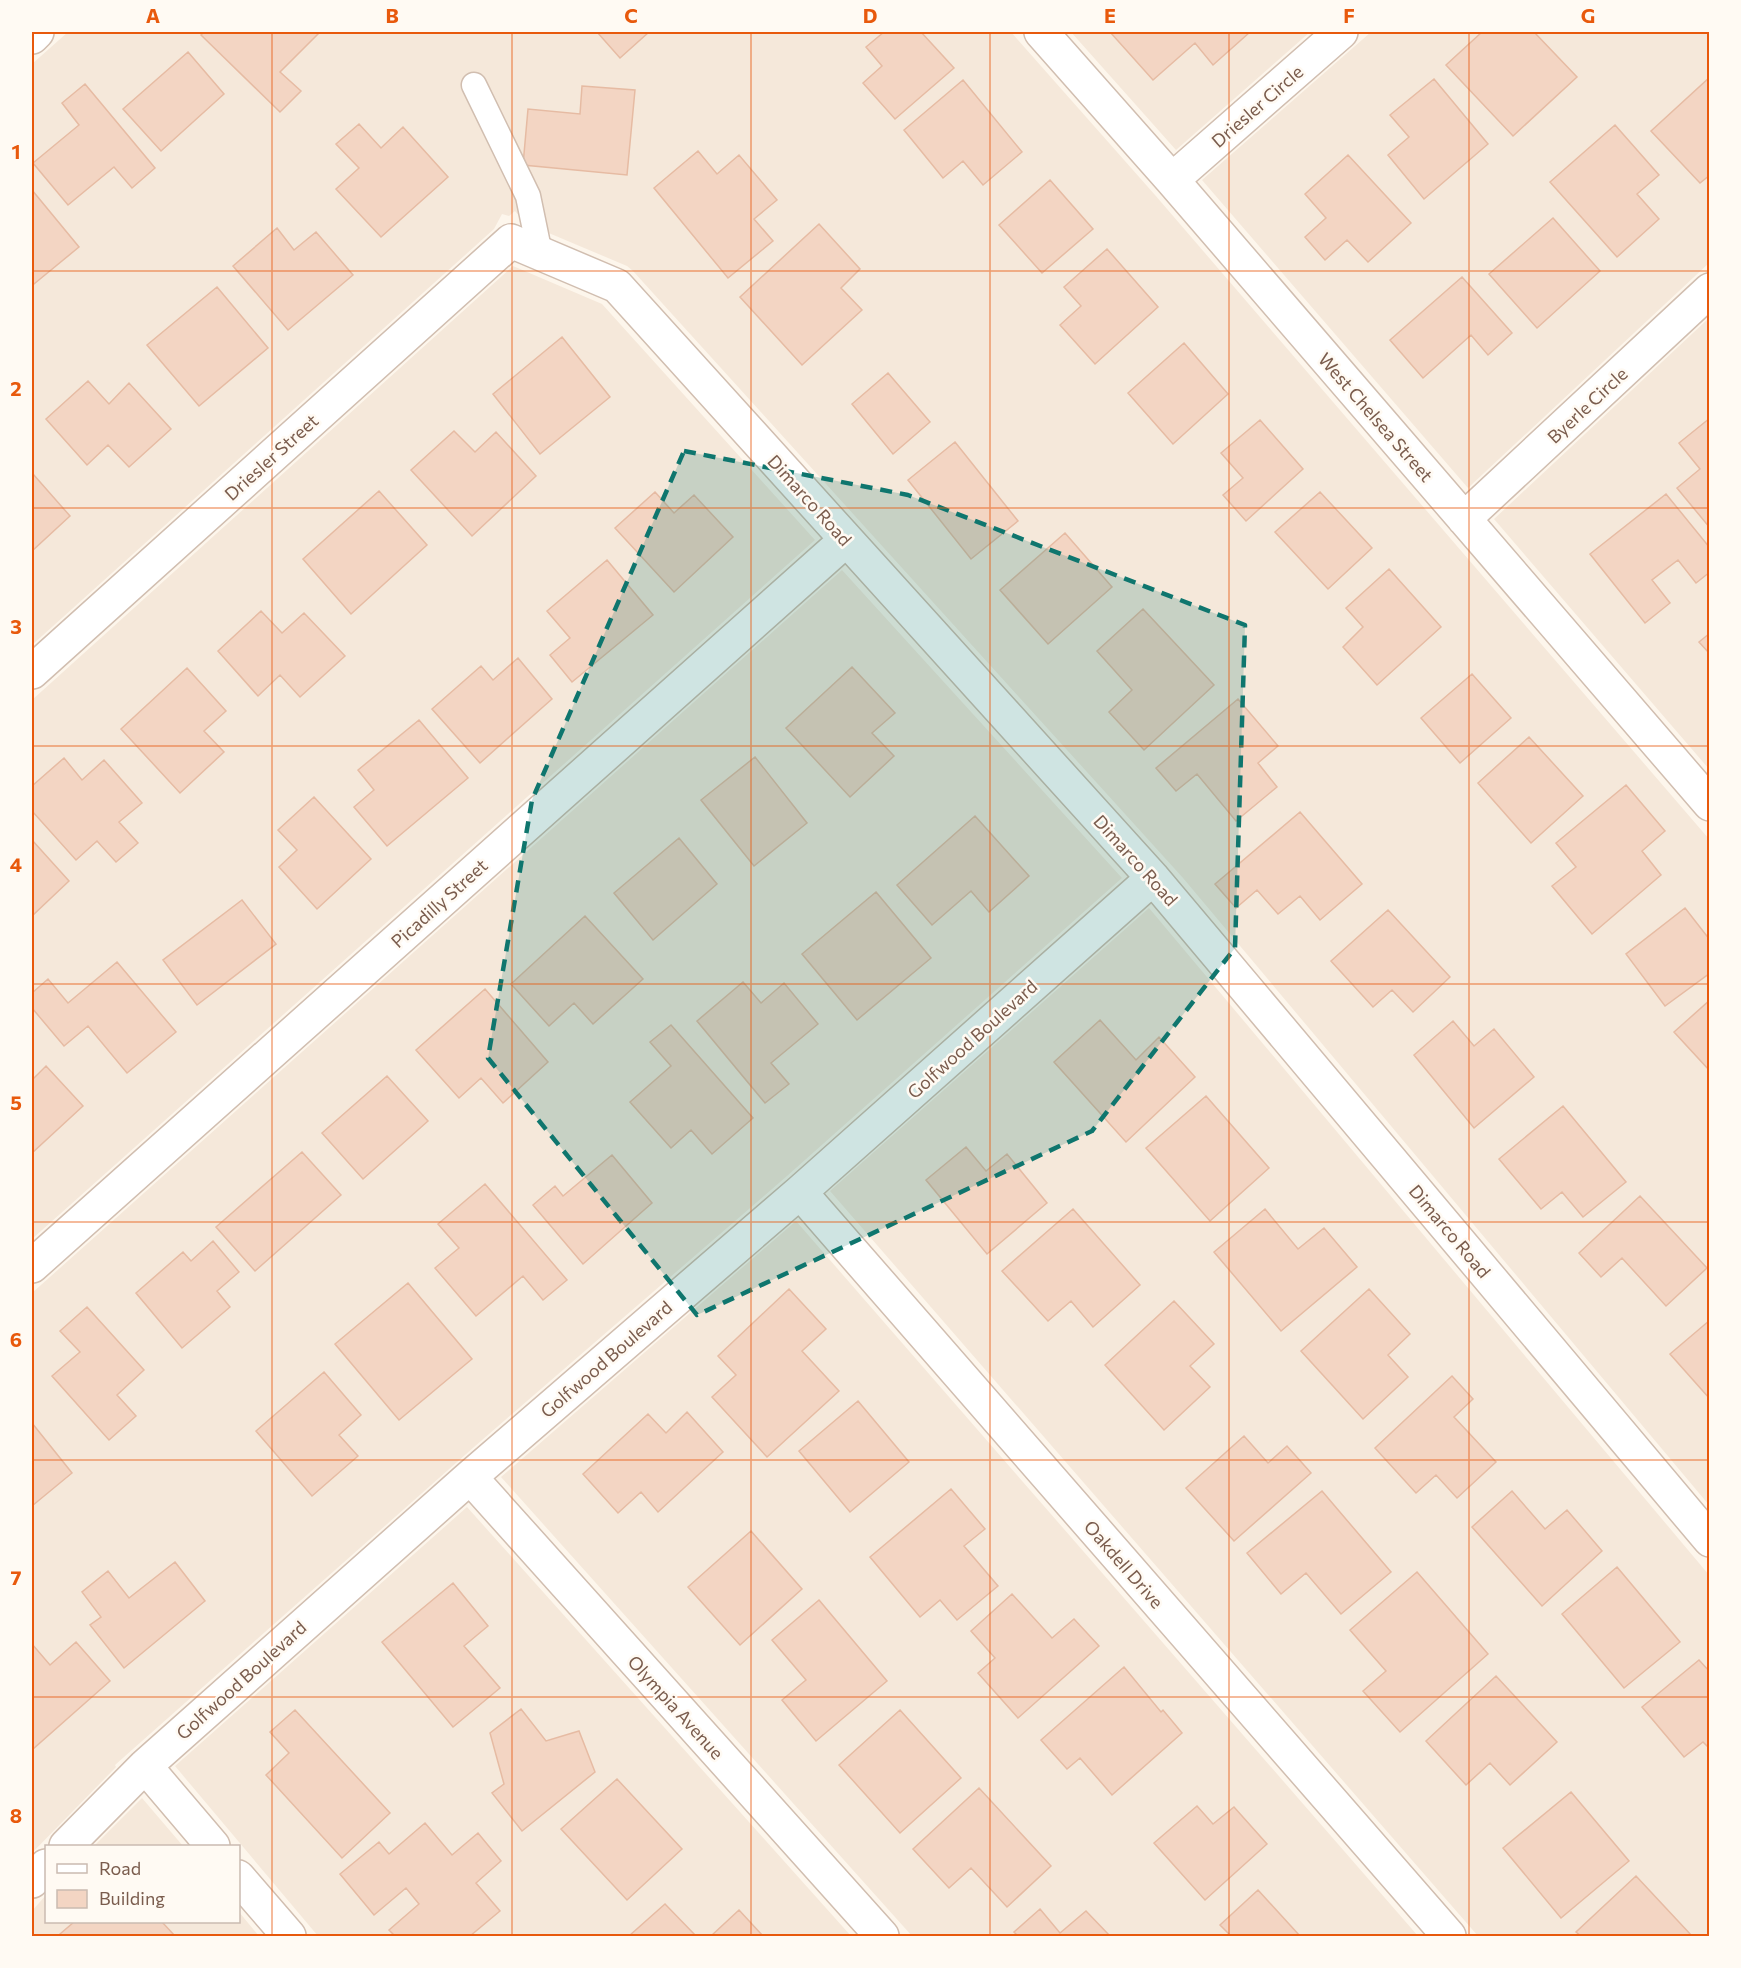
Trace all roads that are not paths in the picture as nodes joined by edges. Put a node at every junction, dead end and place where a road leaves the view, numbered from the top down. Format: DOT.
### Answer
graph roads {
  1 [pos="37,32"];
  2 [pos="1041,32"];
  3 [pos="1341,32"];
  4 [pos="32,37"];
  5 [pos="474,85"];
  6 [pos="1172,180"];
  7 [pos="526,248"];
  8 [pos="1710,290"];
  9 [pos="1464,519"];
  10 [pos="846,540"];
  11 [pos="32,672"];
  12 [pos="1710,804"];
  13 [pos="1153,878"];
  14 [pos="800,1192"];
  15 [pos="32,1266"];
  16 [pos="470,1477"];
  17 [pos="1710,1540"];
  18 [pos="145,1766"];
  19 [pos="67,1845"];
  20 [pos="212,1845"];
  21 [pos="45,1867"];
  22 [pos="240,1879"];
  23 [pos="32,1881"];
  24 [pos="289,1936"];
  25 [pos="882,1936"];
  26 [pos="1449,1936"];
  1 -- 4 [label="street"];
  2 -- 6 [label="street, West Chelsea Street"];
  3 -- 6 [label="street, Driesler Circle"];
  5 -- 7 [label="lane"];
  6 -- 9 [label="street, West Chelsea Street"];
  7 -- 10 [label="street, Dimarco Road"];
  7 -- 11 [label="street, Driesler Street"];
  8 -- 9 [label="street, Byerle Circle"];
  9 -- 12 [label="street, West Chelsea Street"];
  10 -- 13 [label="street, Dimarco Road"];
  10 -- 15 [label="street, Picadilly Street"];
  13 -- 14 [label="street, Golfwood Boulevard"];
  13 -- 17 [label="street, Dimarco Road"];
  14 -- 16 [label="street, Golfwood Boulevard"];
  14 -- 26 [label="street, Oakdell Drive"];
  16 -- 18 [label="street, Golfwood Boulevard"];
  16 -- 25 [label="street, Olympia Avenue"];
  18 -- 19 [label="street, Golfwood Boulevard"];
  18 -- 20 [label="street"];
  21 -- 23 [label="street"];
  22 -- 24 [label="street"];
}
